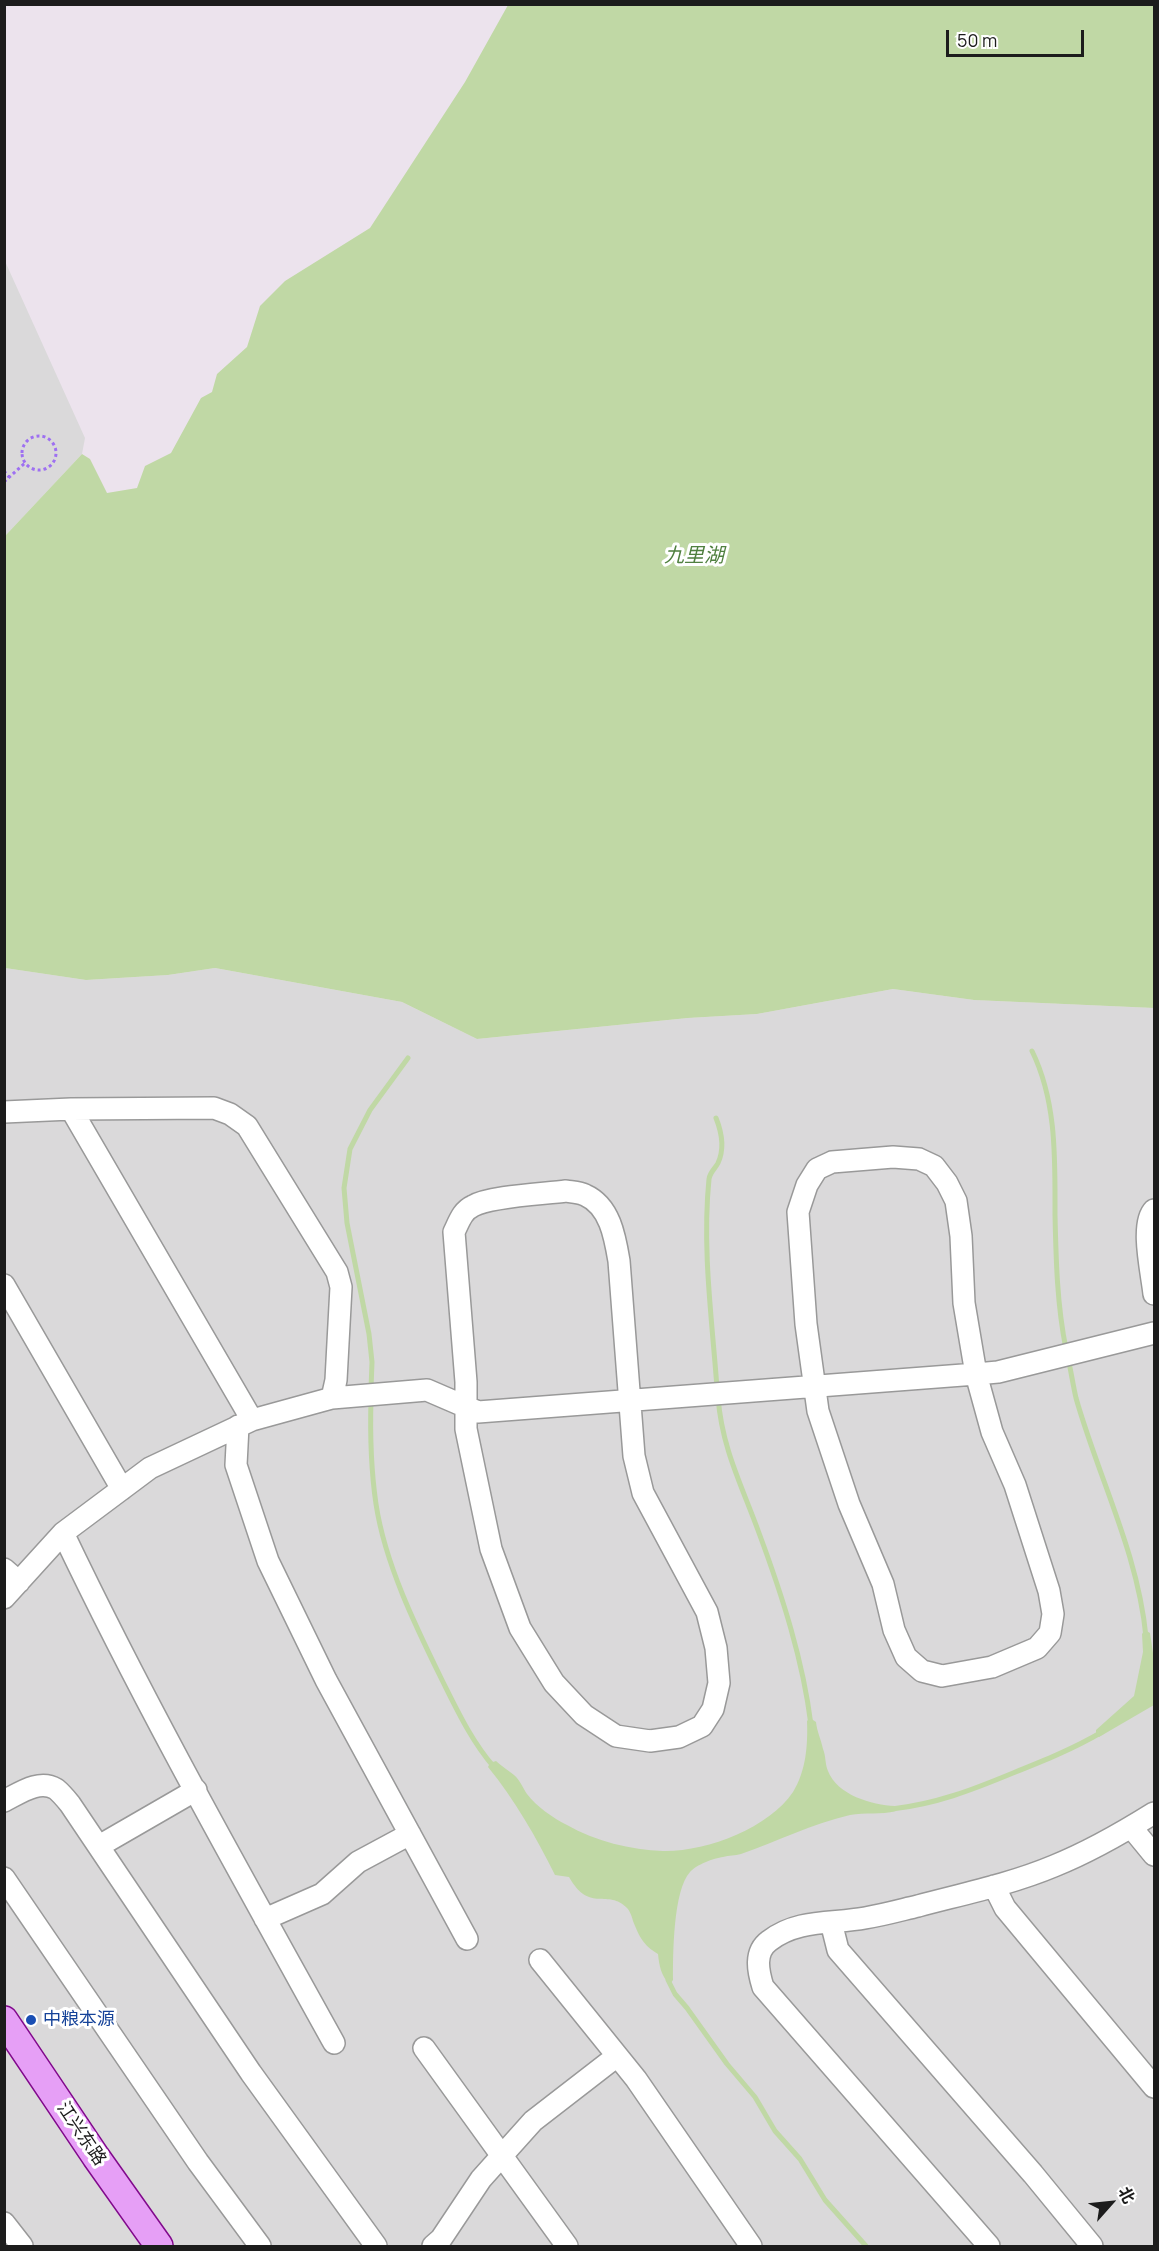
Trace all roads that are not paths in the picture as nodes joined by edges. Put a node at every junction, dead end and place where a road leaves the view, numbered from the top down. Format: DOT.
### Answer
graph roads {
  1 [pos="71,1109"];
  2 [pos="4,1112"];
  3 [pos="1155,1210"];
  4 [pos="4,1285"];
  5 [pos="1155,1294"];
  6 [pos="1155,1333"];
  7 [pos="976,1374"];
  8 [pos="815,1387"];
  9 [pos="332,1398"];
  10 [pos="628,1401"];
  11 [pos="466,1407"];
  12 [pos="245,1423"];
  13 [pos="122,1489"];
  14 [pos="63,1533"];
  15 [pos="12,1575"];
  16 [pos="4,1598"];
  17 [pos="196,1790"];
  18 [pos="4,1801"];
  19 [pos="1155,1813"];
  20 [pos="1131,1827"];
  21 [pos="410,1834"];
  22 [pos="99,1846"];
  23 [pos="1155,1856"];
  24 [pos="4,1878"];
  25 [pos="994,1886"];
  26 [pos="265,1919"];
  27 [pos="831,1922"];
  28 [pos="467,1939"];
  29 [pos="540,1960"];
  30 [pos="4,2020"];
  31 [pos="334,2043"];
  32 [pos="424,2048"];
  33 [pos="617,2055"];
  34 [pos="1155,2087"];
  35 [pos="502,2155"];
  36 [pos="4,2223"];
  37 [pos="22,2247"];
  38 [pos="159,2247"];
  39 [pos="260,2247"];
  40 [pos="376,2247"];
  41 [pos="433,2247"];
  42 [pos="567,2247"];
  43 [pos="751,2247"];
  44 [pos="989,2247"];
  45 [pos="1092,2247"];
  1 -- 2 [label="street"];
  1 -- 9 [label="street"];
  1 -- 12 [label="street"];
  3 -- 5 [label="street"];
  4 -- 13 [label="street"];
  6 -- 7 [label="street"];
  7 -- 8 [label="street"];
  7 -- 8 [label="street"];
  7 -- 8 [label="street"];
  8 -- 10 [label="street"];
  9 -- 11 [label="street"];
  9 -- 12 [label="street"];
  10 -- 11 [label="street"];
  10 -- 11 [label="street"];
  10 -- 11 [label="street"];
  12 -- 13 [label="street"];
  12 -- 21 [label="street"];
  13 -- 14 [label="street"];
  14 -- 15 [label="street"];
  14 -- 17 [label="street"];
  15 -- 16 [label="street"];
  17 -- 22 [label="street"];
  17 -- 26 [label="street"];
  18 -- 22 [label="street"];
  19 -- 20 [label="street"];
  20 -- 23 [label="street"];
  20 -- 25 [label="street"];
  21 -- 26 [label="street"];
  21 -- 28 [label="street"];
  22 -- 40 [label="street"];
  24 -- 39 [label="street"];
  25 -- 27 [label="street"];
  25 -- 34 [label="street"];
  26 -- 31 [label="street"];
  27 -- 44 [label="street"];
  27 -- 45 [label="street"];
  29 -- 33 [label="street"];
  30 -- 38 [label="main road, 江兴东路"];
  32 -- 35 [label="street"];
  33 -- 35 [label="street"];
  33 -- 43 [label="street"];
  35 -- 41 [label="street"];
  35 -- 42 [label="street"];
  36 -- 37 [label="street"];
}
